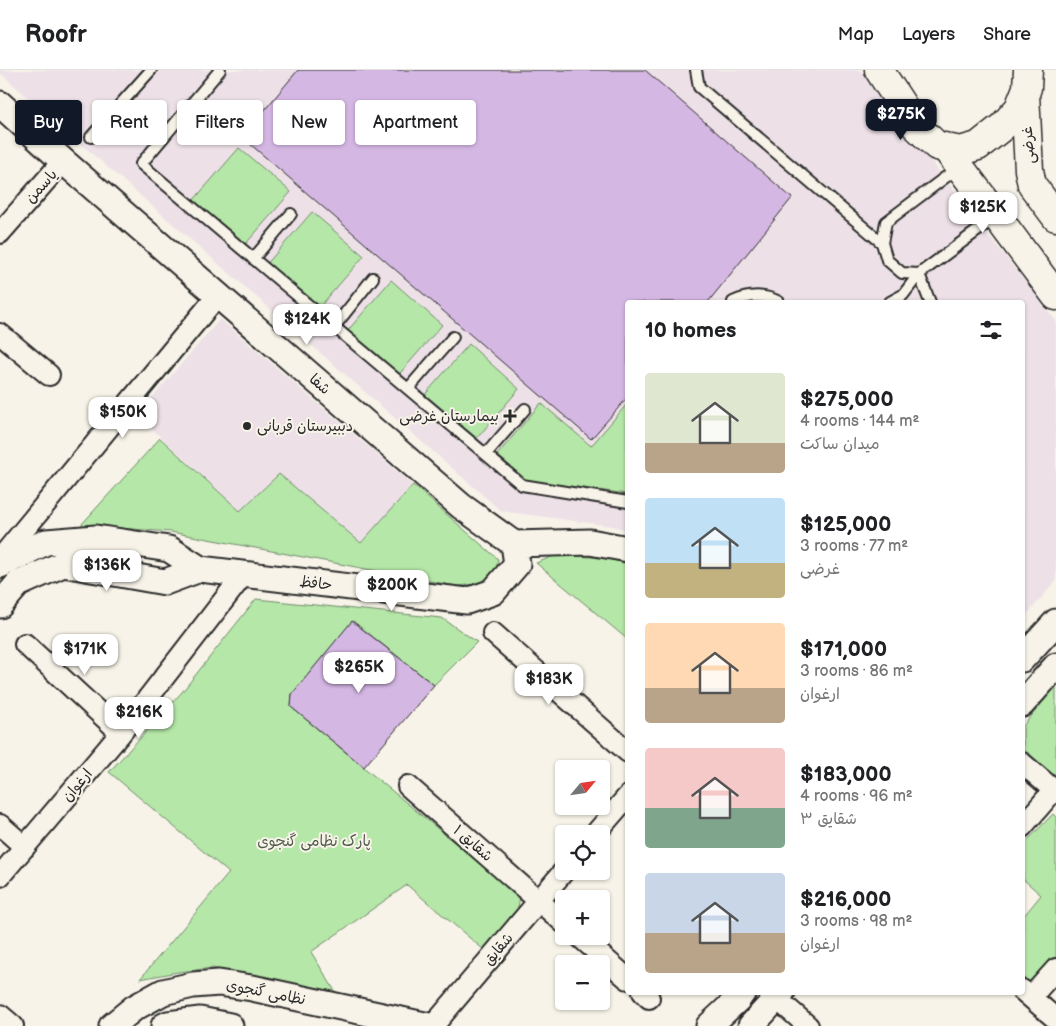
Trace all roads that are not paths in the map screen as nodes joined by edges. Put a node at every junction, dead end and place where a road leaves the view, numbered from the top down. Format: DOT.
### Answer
graph roads {
  1 [pos="151,70"];
  2 [pos="220,70"];
  3 [pos="696,70"];
  4 [pos="878,70"];
  5 [pos="1026,82"];
  6 [pos="0,104"];
  7 [pos="91,137"];
  8 [pos="952,157"];
  9 [pos="63,161"];
  10 [pos="291,214"];
  11 [pos="997,216"];
  12 [pos="1056,217"];
  13 [pos="0,233"];
  14 [pos="882,244"];
  15 [pos="253,259"];
  16 [pos="919,274"];
  17 [pos="373,278"];
  18 [pos="218,296"];
  19 [pos="1056,296"];
  20 [pos="738,300"];
  21 [pos="776,300"];
  22 [pos="894,300"];
  23 [pos="929,300"];
  24 [pos="334,327"];
  25 [pos="0,334"];
  26 [pos="453,338"];
  27 [pos="49,375"];
  28 [pos="408,389"];
  29 [pos="525,409"];
  30 [pos="486,454"];
  31 [pos="625,502"];
  32 [pos="514,544"];
  33 [pos="625,548"];
  34 [pos="0,559"];
  35 [pos="0,565"];
  36 [pos="200,569"];
  37 [pos="244,574"];
  38 [pos="0,605"];
  39 [pos="1056,622"];
  40 [pos="493,633"];
  41 [pos="25,644"];
  42 [pos="1030,651"];
  43 [pos="1056,659"];
  44 [pos="1056,666"];
  45 [pos="1025,701"];
  46 [pos="121,733"];
  47 [pos="625,749"];
  48 [pos="1025,766"];
  49 [pos="408,786"];
  50 [pos="1055,791"];
  51 [pos="625,799"];
  52 [pos="1025,824"];
  53 [pos="0,825"];
  54 [pos="603,825"];
  55 [pos="25,847"];
  56 [pos="0,876"];
  57 [pos="556,880"];
  58 [pos="539,901"];
  59 [pos="555,915"];
  60 [pos="589,945"];
  61 [pos="1056,969"];
  62 [pos="625,976"];
  63 [pos="1027,994"];
  64 [pos="741,995"];
  65 [pos="779,996"];
  66 [pos="0,1015"];
  67 [pos="1056,1019"];
  68 [pos="13,1026"];
  69 [pos="112,1026"];
  70 [pos="164,1026"];
  71 [pos="230,1026"];
  72 [pos="431,1026"];
  73 [pos="709,1026"];
  74 [pos="751,1026"];
  75 [pos="808,1026"];
  1 -- 7 [label="lane"];
  2 -- 15 [label="lane"];
  3 -- 14 [label="lane"];
  4 -- 8 [label="main road"];
  5 -- 8 [label="main road"];
  5 -- 12 [label="main road, غرضی"];
  6 -- 9 [label="street, شفا"];
  8 -- 11 [label="main road"];
  8 -- 14 [label="lane"];
  9 -- 13 [label="street, یاسمن"];
  9 -- 18 [label="street, شفا"];
  10 -- 15 [label="lane"];
  11 -- 16 [label="lane"];
  11 -- 19 [label="main road"];
  14 -- 16 [label="lane"];
  15 -- 24 [label="lane"];
  16 -- 22 [label="lane"];
  16 -- 23 [label="lane"];
  17 -- 24 [label="lane"];
  18 -- 32 [label="street, شفا"];
  18 -- 34 [label="street"];
  20 -- 21 [label="lane"];
  24 -- 28 [label="lane"];
  25 -- 27 [label="street"];
  26 -- 28 [label="lane"];
  28 -- 30 [label="lane"];
  29 -- 30 [label="lane"];
  30 -- 31 [label="lane"];
  32 -- 33 [label="street"];
  32 -- 37 [label="street, حافظ"];
  35 -- 36 [label="street, حافظ"];
  36 -- 37 [label="street, حافظ"];
  36 -- 38 [label="street, حافظ"];
  37 -- 46 [label="street, ارغوان"];
  39 -- 42 [label="street"];
  40 -- 47 [label="street"];
  41 -- 46 [label="street"];
  42 -- 43 [label="street"];
  44 -- 45 [label="street"];
  46 -- 55 [label="street, ارغوان"];
  48 -- 50 [label="street"];
  49 -- 58 [label="street, شقایق ۱"];
  50 -- 52 [label="street"];
  51 -- 54 [label="street"];
  53 -- 55 [label="street"];
  55 -- 56 [label="street, ارغوان"];
  57 -- 58 [label="street, شقایق"];
  58 -- 59 [label="street, شقایق ۱"];
  58 -- 72 [label="street, شقایق"];
  60 -- 62 [label="street"];
  61 -- 63 [label="street"];
  63 -- 67 [label="street"];
  64 -- 73 [label="street"];
  65 -- 74 [label="street"];
  65 -- 75 [label="street"];
  66 -- 68 [label="street"];
  69 -- 72 [label="street, نظامی گنجوی"];
  70 -- 71 [label="street"];
}
